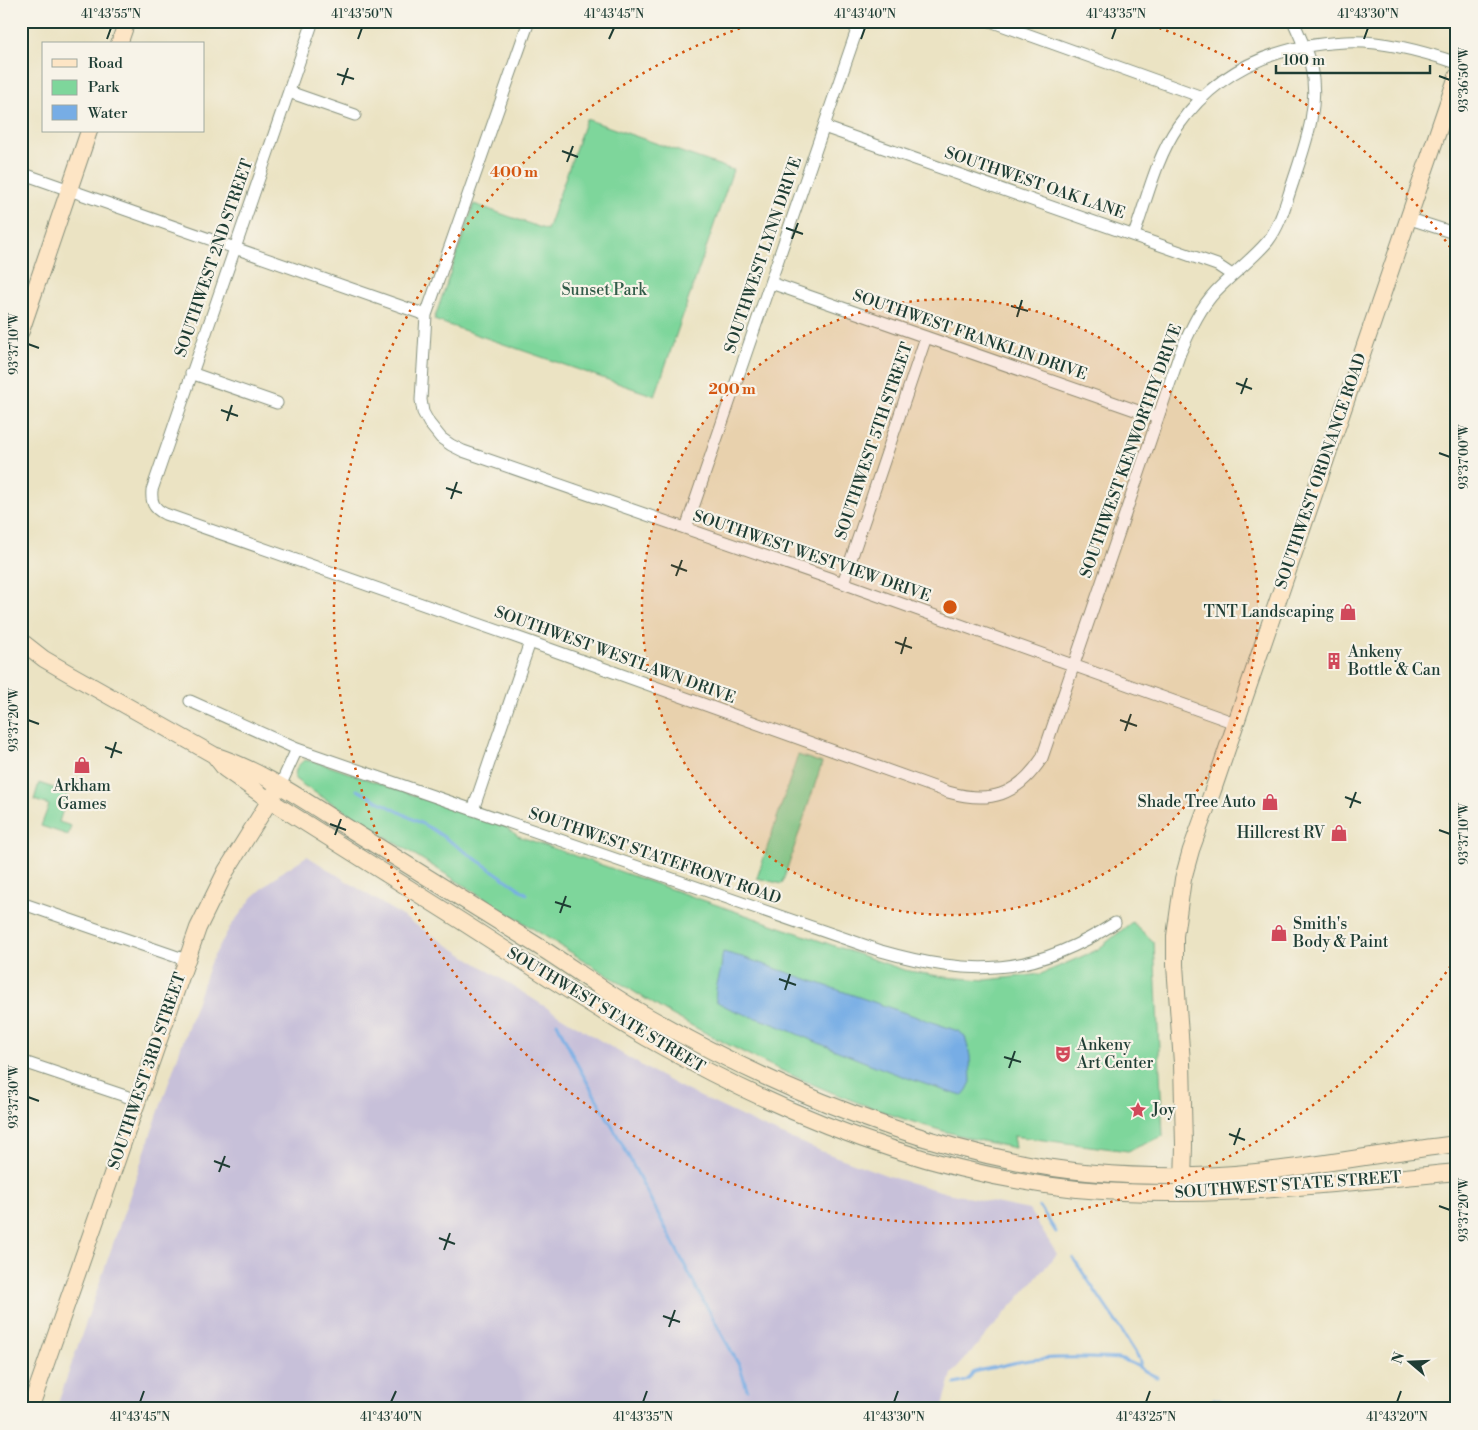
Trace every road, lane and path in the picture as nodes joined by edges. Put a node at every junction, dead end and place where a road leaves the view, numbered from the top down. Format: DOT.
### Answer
graph roads {
  1 [pos="127,21"];
  2 [pos="313,21"];
  3 [pos="529,21"];
  4 [pos="860,21"];
  5 [pos="990,21"];
  6 [pos="1293,21"];
  7 [pos="120,42"];
  8 [pos="1304,47"];
  9 [pos="1457,63"];
  10 [pos="1457,76"];
  11 [pos="289,92"];
  12 [pos="1202,97"];
  13 [pos="355,115"];
  14 [pos="824,127"];
  15 [pos="89,132"];
  16 [pos="21,173"];
  17 [pos="69,190"];
  18 [pos="1408,218"];
  19 [pos="1457,234"];
  20 [pos="1134,236"];
  21 [pos="236,248"];
  22 [pos="1232,275"];
  23 [pos="771,283"];
  24 [pos="426,316"];
  25 [pos="21,332"];
  26 [pos="926,337"];
  27 [pos="191,373"];
  28 [pos="277,403"];
  29 [pos="1158,418"];
  30 [pos="154,506"];
  31 [pos="686,528"];
  32 [pos="843,583"];
  33 [pos="21,642"];
  34 [pos="530,642"];
  35 [pos="1074,665"];
  36 [pos="190,701"];
  37 [pos="1235,723"];
  38 [pos="1047,744"];
  39 [pos="296,749"];
  40 [pos="214,755"];
  41 [pos="280,786"];
  42 [pos="269,800"];
  43 [pos="473,810"];
  44 [pos="21,903"];
  45 [pos="1115,924"];
  46 [pos="186,960"];
  47 [pos="21,1061"];
  48 [pos="137,1100"];
  49 [pos="1457,1144"];
  50 [pos="1457,1172"];
  51 [pos="1183,1176"];
  52 [pos="1183,1194"];
  53 [pos="30,1409"];
  1 -- 7 [label="main road"];
  2 -- 11 [label="street, SOUTHWEST 2ND STREET"];
  3 -- 24 [label="street"];
  4 -- 14 [label="street, SOUTHWEST LYNN DRIVE"];
  5 -- 12 [label="street"];
  6 -- 8 [label="street, SOUTHWEST KENWORTHY DRIVE"];
  8 -- 9 [label="street"];
  8 -- 12 [label="street"];
  8 -- 22 [label="street, SOUTHWEST KENWORTHY DRIVE"];
  10 -- 18 [label="main road, SOUTHWEST ORDNANCE ROAD"];
  11 -- 13 [label="street"];
  11 -- 21 [label="street, SOUTHWEST 2ND STREET"];
  12 -- 20 [label="street"];
  14 -- 20 [label="street, SOUTHWEST OAK LANE"];
  14 -- 23 [label="street, SOUTHWEST LYNN DRIVE"];
  15 -- 17 [label="main road"];
  16 -- 17 [label="street"];
  17 -- 21 [label="street"];
  17 -- 25 [label="main road"];
  18 -- 19 [label="street"];
  18 -- 37 [label="main road, SOUTHWEST ORDNANCE ROAD"];
  20 -- 22 [label="street, SOUTHWEST OAK LANE"];
  21 -- 24 [label="street"];
  21 -- 27 [label="street, SOUTHWEST 2ND STREET"];
  22 -- 29 [label="street, SOUTHWEST KENWORTHY DRIVE"];
  23 -- 26 [label="street, SOUTHWEST FRANKLIN DRIVE"];
  23 -- 31 [label="street, SOUTHWEST LYNN DRIVE"];
  24 -- 31 [label="street, SOUTHWEST WESTVIEW DRIVE"];
  26 -- 29 [label="street, SOUTHWEST FRANKLIN DRIVE"];
  26 -- 32 [label="street, SOUTHWEST 5TH STREET"];
  27 -- 28 [label="street"];
  27 -- 30 [label="street, SOUTHWEST 2ND STREET"];
  29 -- 35 [label="street, SOUTHWEST KENWORTHY DRIVE"];
  30 -- 34 [label="street, SOUTHWEST WESTLAWN DRIVE"];
  31 -- 32 [label="street, SOUTHWEST WESTVIEW DRIVE"];
  32 -- 35 [label="street, SOUTHWEST WESTVIEW DRIVE"];
  33 -- 40 [label="main road, SOUTHWEST STATE STREET"];
  34 -- 38 [label="street, SOUTHWEST WESTLAWN DRIVE"];
  34 -- 43 [label="street"];
  35 -- 37 [label="street, SOUTHWEST WESTVIEW DRIVE"];
  35 -- 38 [label="street, SOUTHWEST KENWORTHY DRIVE"];
  36 -- 39 [label="street, SOUTHWEST STATEFRONT ROAD"];
  37 -- 51 [label="main road, SOUTHWEST ORDNANCE ROAD"];
  39 -- 41 [label="street, SOUTHWEST 3RD STREET"];
  39 -- 43 [label="street, SOUTHWEST STATEFRONT ROAD"];
  40 -- 41 [label="main road, SOUTHWEST STATE STREET"];
  40 -- 42 [label="main road, SOUTHWEST STATE STREET"];
  41 -- 42 [label="main road, SOUTHWEST 3RD STREET"];
  41 -- 51 [label="main road, SOUTHWEST STATE STREET"];
  42 -- 46 [label="main road, SOUTHWEST 3RD STREET"];
  42 -- 52 [label="main road, SOUTHWEST STATE STREET"];
  43 -- 45 [label="street, SOUTHWEST STATEFRONT ROAD"];
  44 -- 46 [label="street"];
  46 -- 48 [label="main road, SOUTHWEST 3RD STREET"];
  47 -- 48 [label="street"];
  48 -- 53 [label="main road, SOUTHWEST 3RD STREET"];
  49 -- 51 [label="main road, SOUTHWEST STATE STREET"];
  50 -- 52 [label="main road, SOUTHWEST STATE STREET"];
  51 -- 52 [label="main road, SOUTHWEST ORDNANCE ROAD"];
}
